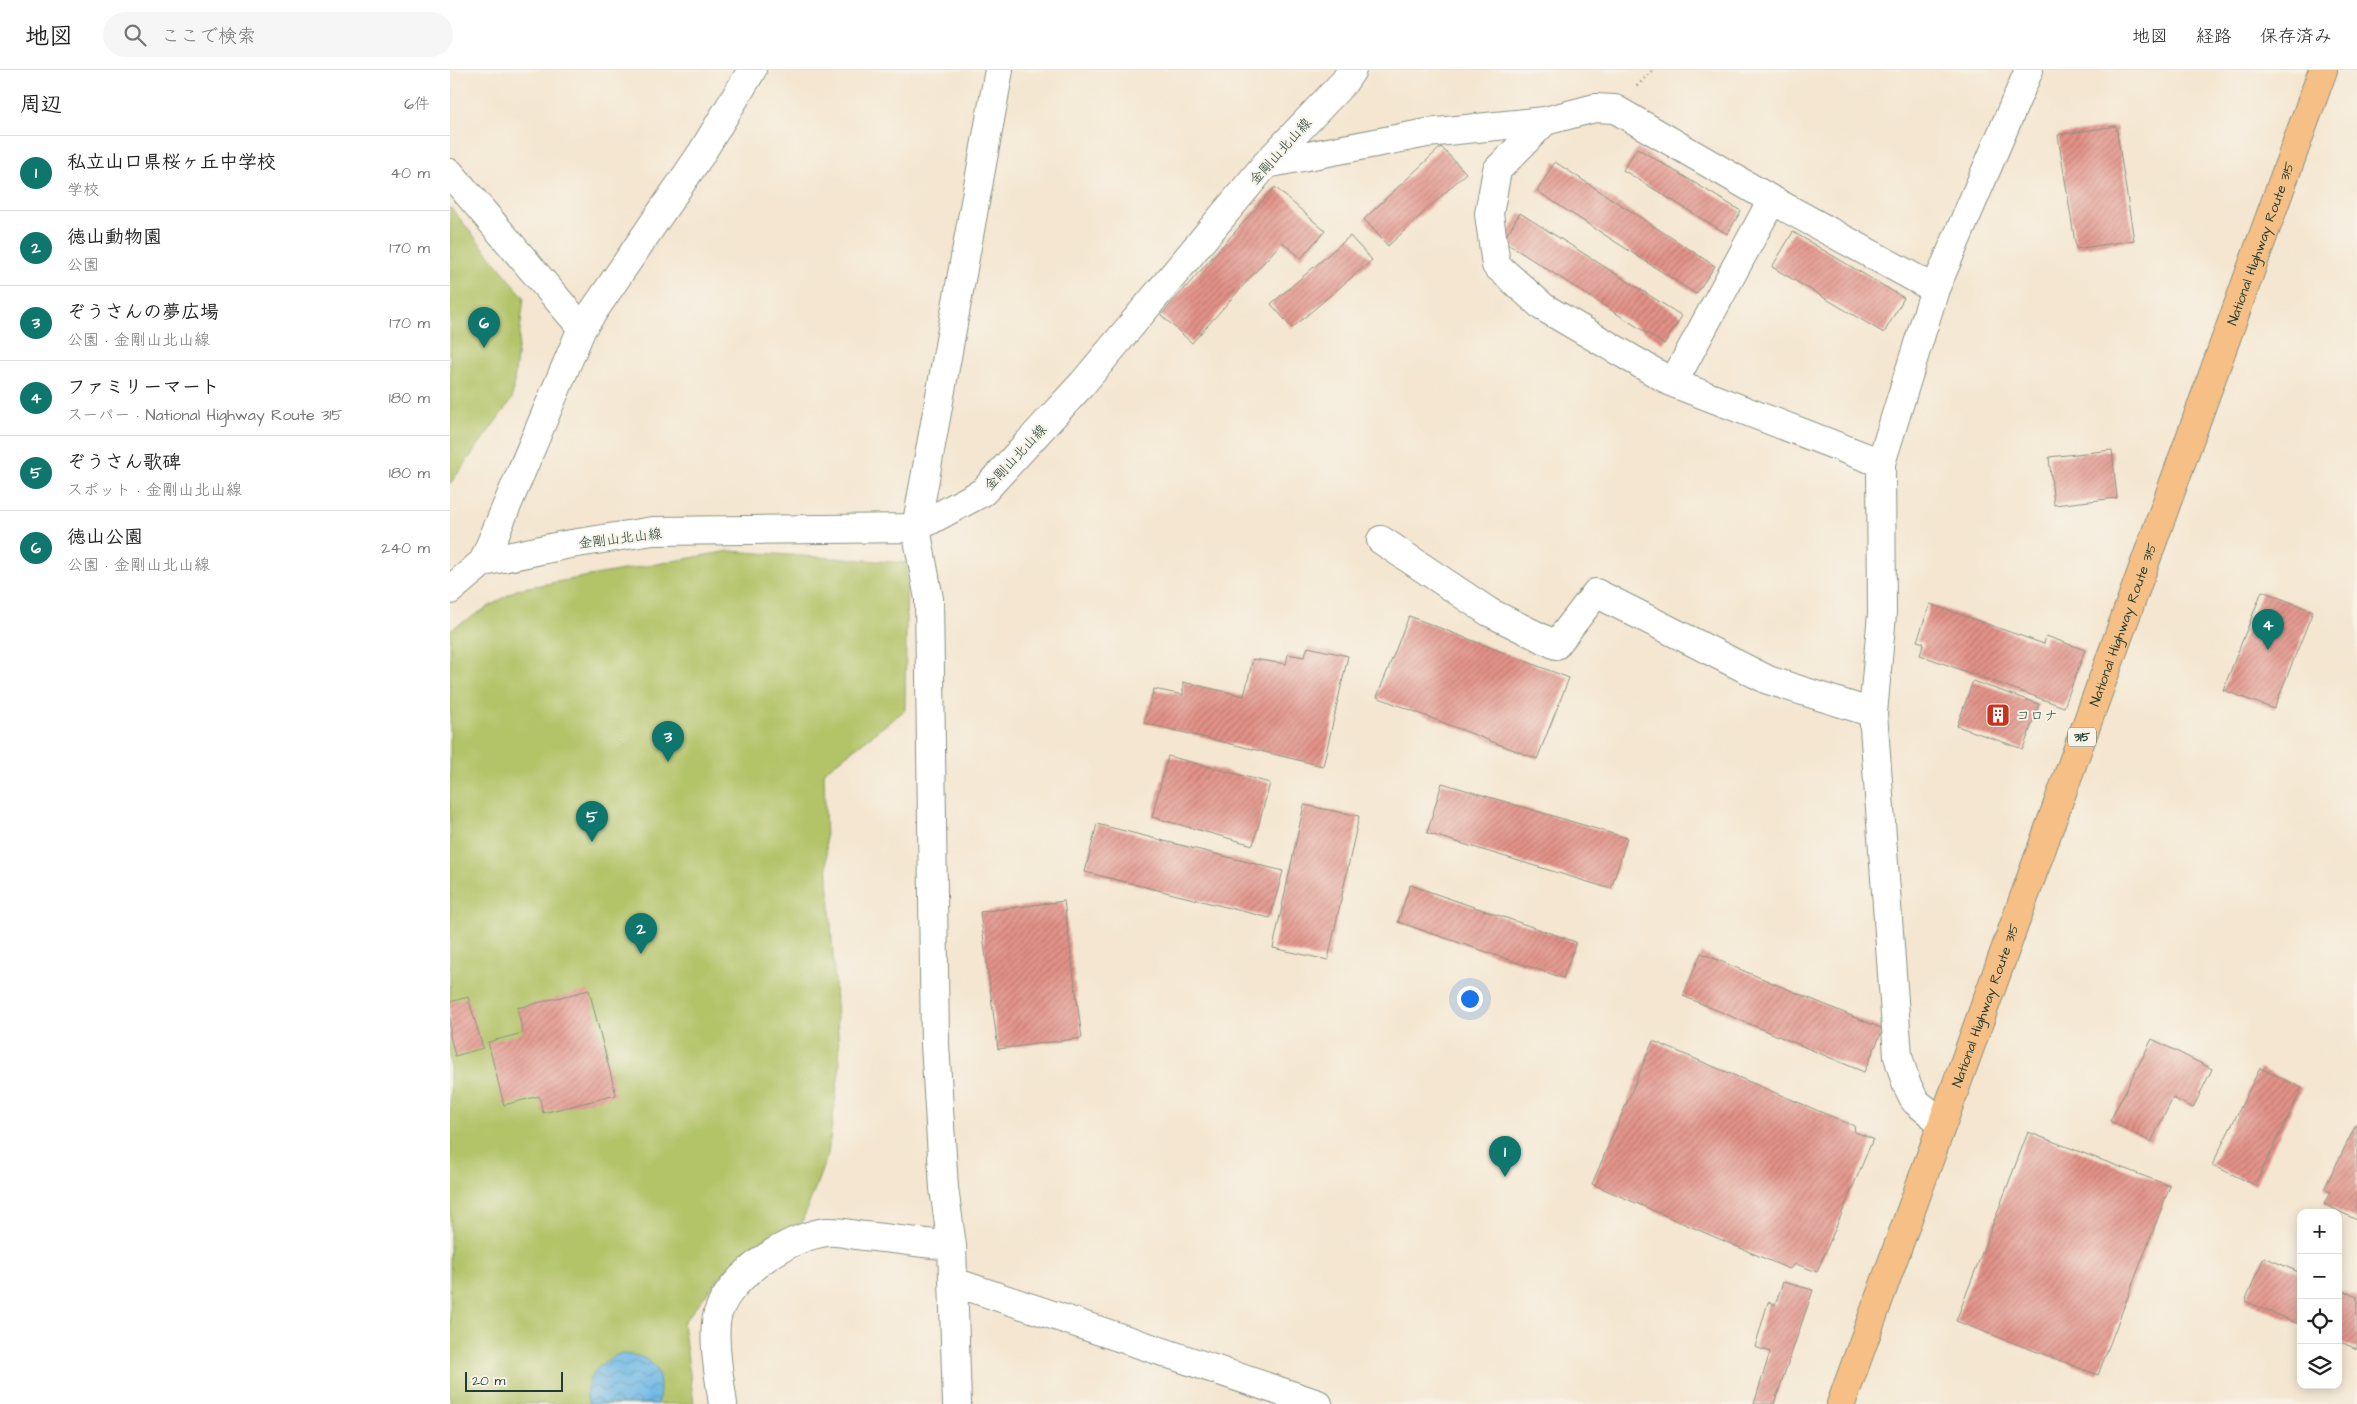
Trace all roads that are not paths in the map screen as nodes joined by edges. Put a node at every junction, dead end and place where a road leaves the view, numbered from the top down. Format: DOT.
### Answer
graph roads {
  1 [pos="752,70"];
  2 [pos="999,70"];
  3 [pos="1352,70"];
  4 [pos="2029,70"];
  5 [pos="2323,70"];
  6 [pos="1545,121"];
  7 [pos="1266,164"];
  8 [pos="450,173"];
  9 [pos="1772,200"];
  10 [pos="1935,289"];
  11 [pos="582,328"];
  12 [pos="1673,383"];
  13 [pos="1881,463"];
  14 [pos="916,528"];
  15 [pos="1382,540"];
  16 [pos="483,562"];
  17 [pos="450,590"];
  18 [pos="1873,713"];
  19 [pos="1942,1123"];
  20 [pos="952,1246"];
  21 [pos="954,1282"];
  22 [pos="723,1404"];
  23 [pos="957,1404"];
  24 [pos="1318,1404"];
  25 [pos="1841,1404"];
  1 -- 11 [label="street"];
  2 -- 14 [label="street"];
  3 -- 7 [label="street, 金剛山北山線"];
  4 -- 10 [label="street"];
  5 -- 19 [label="highway, National Highway Route 315 / 315"];
  6 -- 7 [label="street"];
  6 -- 9 [label="street"];
  6 -- 12 [label="street"];
  7 -- 14 [label="street, 金剛山北山線"];
  8 -- 11 [label="street"];
  9 -- 10 [label="street"];
  9 -- 12 [label="street"];
  10 -- 13 [label="street"];
  11 -- 16 [label="street"];
  12 -- 13 [label="street"];
  13 -- 18 [label="street"];
  14 -- 16 [label="street, 金剛山北山線"];
  14 -- 20 [label="street"];
  15 -- 18 [label="street"];
  16 -- 17 [label="street, 金剛山北山線"];
  18 -- 19 [label="street"];
  19 -- 25 [label="highway, National Highway Route 315 / 315"];
  20 -- 21 [label="street"];
  20 -- 22 [label="street"];
  21 -- 23 [label="street"];
  21 -- 24 [label="street"];
}
